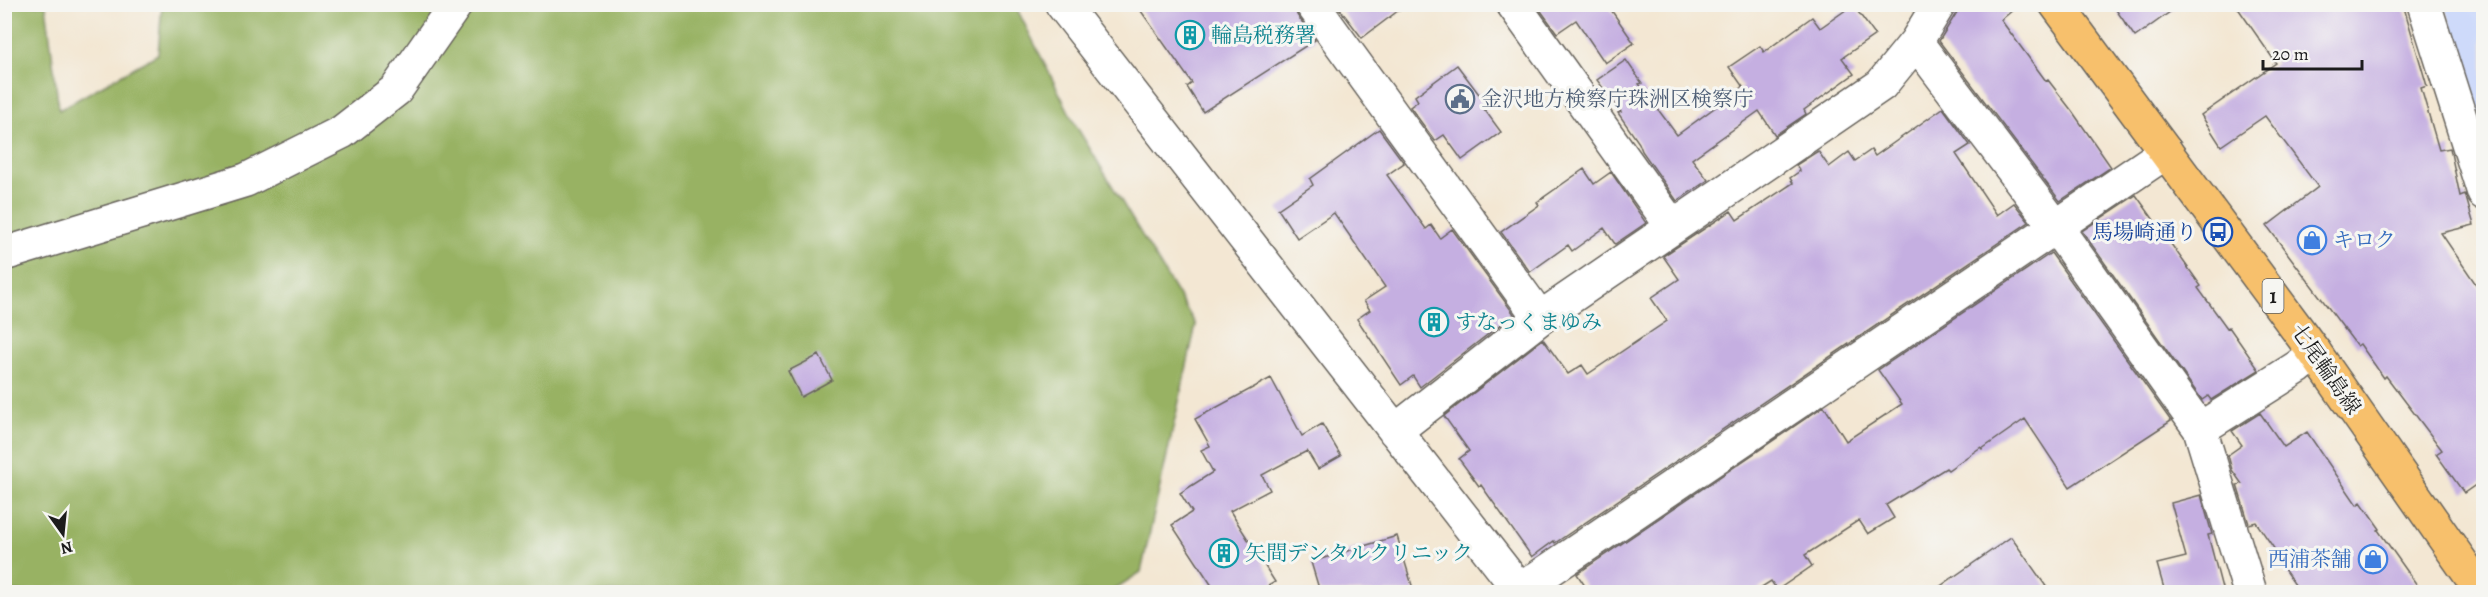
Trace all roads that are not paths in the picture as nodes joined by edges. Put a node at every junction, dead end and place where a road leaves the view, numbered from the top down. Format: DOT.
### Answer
graph roads {
  1 [pos="456,4"];
  2 [pos="1062,4"];
  3 [pos="1312,4"];
  4 [pos="1513,4"];
  5 [pos="1939,4"];
  6 [pos="2056,4"];
  7 [pos="2424,4"];
  8 [pos="1916,42"];
  9 [pos="2166,152"];
  10 [pos="2484,193"];
  11 [pos="1672,226"];
  12 [pos="2056,227"];
  13 [pos="4,255"];
  14 [pos="1540,318"];
  15 [pos="2316,353"];
  16 [pos="2200,429"];
  17 [pos="1395,430"];
  18 [pos="1519,592"];
  19 [pos="2250,592"];
  20 [pos="2482,592"];
  1 -- 13 [label="street"];
  2 -- 17 [label="street"];
  3 -- 14 [label="street"];
  4 -- 11 [label="street"];
  5 -- 8 [label="street"];
  6 -- 9 [label="main road, 七尾輪島線 / 1"];
  7 -- 10 [label="street"];
  8 -- 11 [label="street"];
  8 -- 12 [label="street"];
  9 -- 12 [label="street"];
  9 -- 15 [label="main road, 七尾輪島線 / 1"];
  11 -- 14 [label="street"];
  12 -- 16 [label="street"];
  12 -- 18 [label="street"];
  14 -- 17 [label="street"];
  15 -- 16 [label="street"];
  15 -- 20 [label="main road, 七尾輪島線 / 1"];
  16 -- 19 [label="street"];
  17 -- 18 [label="street"];
}
